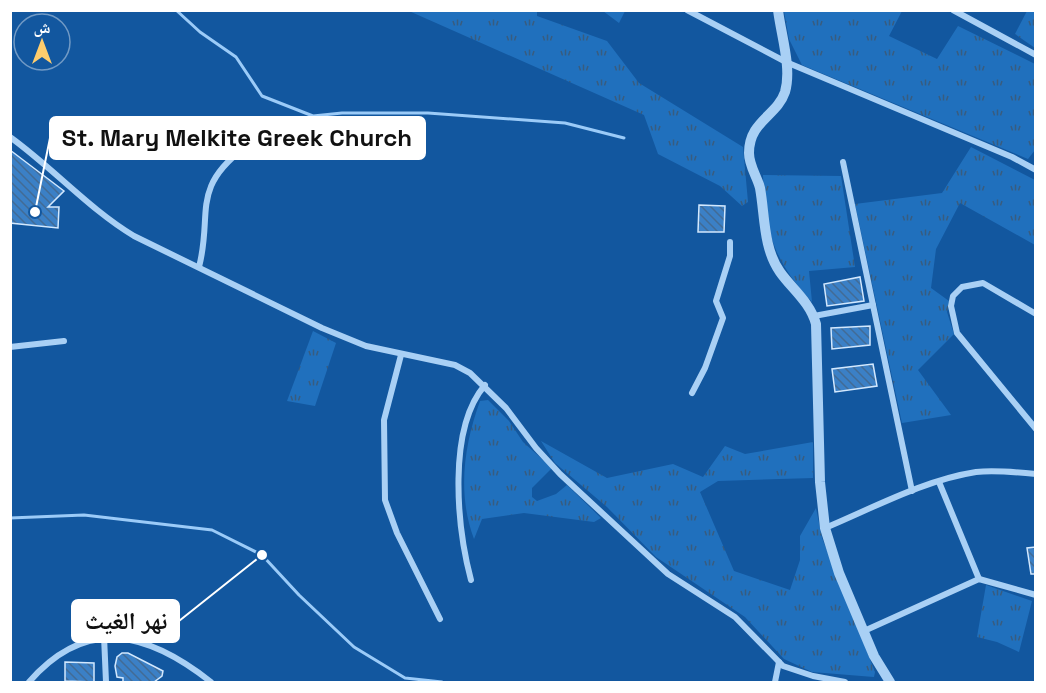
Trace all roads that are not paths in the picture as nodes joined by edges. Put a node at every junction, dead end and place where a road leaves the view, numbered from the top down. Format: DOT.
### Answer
graph roads {
  1 [pos="687,10"];
  2 [pos="778,10"];
  3 [pos="953,10"];
  4 [pos="1035,55"];
  5 [pos="786,62"];
  6 [pos="10,136"];
  7 [pos="244,148"];
  8 [pos="843,162"];
  9 [pos="1035,170"];
  10 [pos="730,242"];
  11 [pos="199,267"];
  12 [pos="873,304"];
  13 [pos="1035,314"];
  14 [pos="814,316"];
  15 [pos="64,341"];
  16 [pos="10,347"];
  17 [pos="401,355"];
  18 [pos="485,385"];
  19 [pos="692,393"];
  20 [pos="1035,429"];
  21 [pos="1035,474"];
  22 [pos="939,482"];
  23 [pos="912,491"];
  24 [pos="825,528"];
  25 [pos="979,579"];
  26 [pos="471,580"];
  27 [pos="1035,595"];
  28 [pos="440,619"];
  29 [pos="864,631"];
  30 [pos="104,636"];
  31 [pos="779,662"];
  32 [pos="29,682"];
  33 [pos="106,682"];
  34 [pos="211,682"];
  35 [pos="776,682"];
  36 [pos="845,682"];
  37 [pos="890,682"];
  1 -- 5 [label="street"];
  2 -- 5 [label="street"];
  3 -- 4 [label="street"];
  5 -- 9 [label="street"];
  5 -- 14 [label="street"];
  6 -- 11 [label="street"];
  7 -- 11 [label="street"];
  8 -- 12 [label="street"];
  10 -- 19 [label="street"];
  11 -- 17 [label="street"];
  12 -- 14 [label="street"];
  12 -- 23 [label="street"];
  13 -- 20 [label="street"];
  14 -- 24 [label="street"];
  15 -- 16 [label="street"];
  17 -- 18 [label="street"];
  17 -- 28 [label="street"];
  18 -- 26 [label="street"];
  18 -- 31 [label="street"];
  21 -- 22 [label="street"];
  22 -- 23 [label="street"];
  22 -- 25 [label="street"];
  23 -- 24 [label="street"];
  24 -- 29 [label="street"];
  25 -- 27 [label="street"];
  25 -- 29 [label="street"];
  29 -- 37 [label="street"];
  30 -- 32 [label="street"];
  30 -- 33 [label="street"];
  30 -- 34 [label="street"];
  31 -- 35 [label="street"];
  31 -- 36 [label="street"];
}
